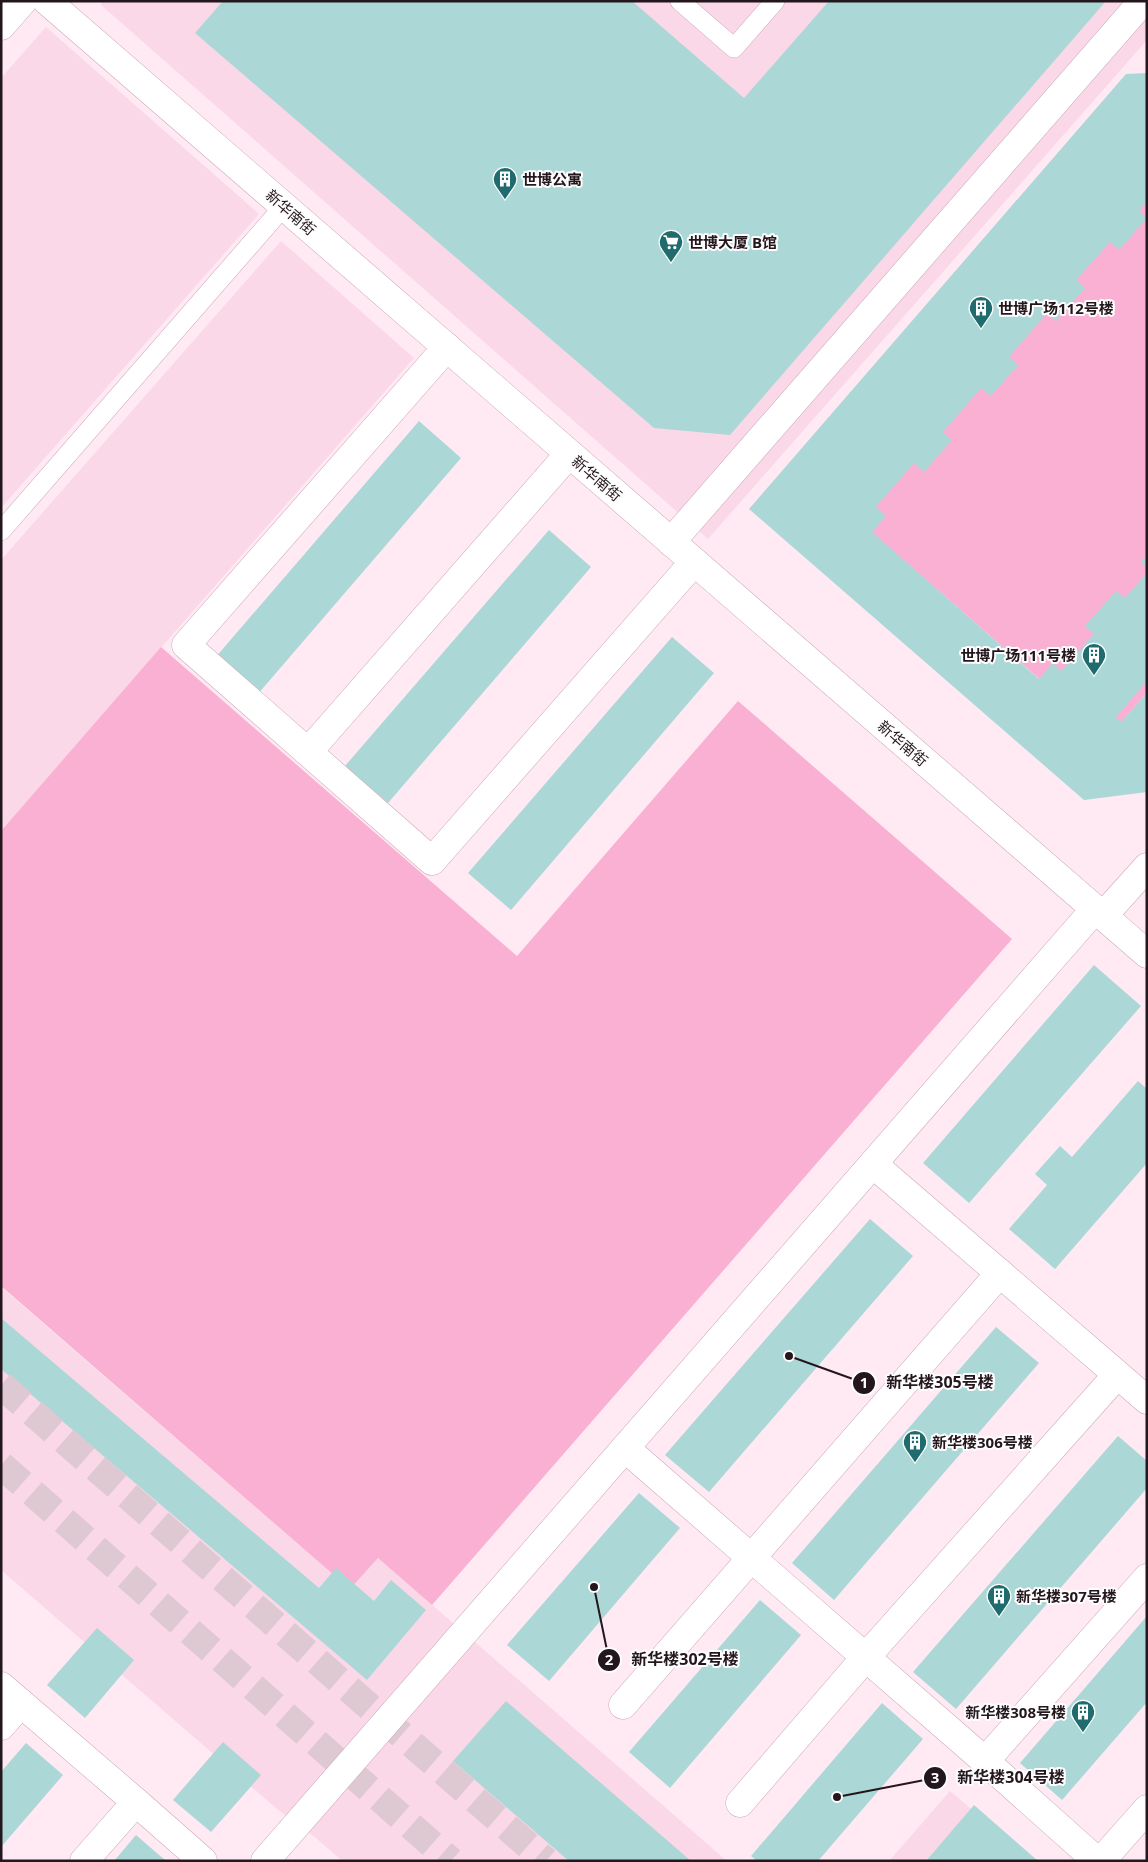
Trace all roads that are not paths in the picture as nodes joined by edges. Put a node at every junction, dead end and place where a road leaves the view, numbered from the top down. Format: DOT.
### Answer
graph roads {
  1 [pos="23,1"];
  2 [pos="47,1"];
  3 [pos="680,1"];
  4 [pos="775,1"];
  5 [pos="1142,1"];
  6 [pos="1,26"];
  7 [pos="284,206"];
  8 [pos="447,348"];
  9 [pos="569,454"];
  10 [pos="1,531"];
  11 [pos="671,542"];
  12 [pos="694,562"];
  13 [pos="308,752"];
  14 [pos="1147,867"];
  15 [pos="1099,913"];
  16 [pos="1147,954"];
  17 [pos="873,1164"];
  18 [pos="1000,1273"];
  19 [pos="1117,1375"];
  20 [pos="1147,1400"];
  21 [pos="625,1448"];
  22 [pos="751,1558"];
  23 [pos="1147,1578"];
  24 [pos="865,1658"];
  25 [pos="11,1694"];
  26 [pos="623,1705"];
  27 [pos="1,1726"];
  28 [pos="985,1761"];
  29 [pos="136,1802"];
  30 [pos="740,1803"];
  31 [pos="1147,1809"];
  32 [pos="84,1861"];
  33 [pos="203,1861"];
  34 [pos="265,1861"];
  35 [pos="1097,1861"];
  36 [pos="1101,1861"];
  1 -- 6 [label="street"];
  2 -- 7 [label="street, 新华南街"];
  3 -- 4 [label="lane"];
  5 -- 11 [label="street"];
  7 -- 8 [label="street, 新华南街"];
  7 -- 10 [label="lane"];
  8 -- 9 [label="street, 新华南街"];
  8 -- 13 [label="street"];
  9 -- 11 [label="street, 新华南街"];
  9 -- 13 [label="street"];
  11 -- 12 [label="street, 新华南街"];
  12 -- 13 [label="street"];
  12 -- 15 [label="street, 新华南街"];
  14 -- 15 [label="street"];
  15 -- 16 [label="street, 新华南街"];
  15 -- 17 [label="street"];
  17 -- 18 [label="street"];
  17 -- 21 [label="street"];
  18 -- 19 [label="street"];
  18 -- 22 [label="street"];
  19 -- 20 [label="street"];
  19 -- 24 [label="street"];
  21 -- 22 [label="street"];
  21 -- 34 [label="street"];
  22 -- 24 [label="street"];
  22 -- 26 [label="street"];
  23 -- 28 [label="street"];
  24 -- 28 [label="street"];
  24 -- 30 [label="street"];
  25 -- 27 [label="street"];
  25 -- 29 [label="street"];
  28 -- 35 [label="street"];
  29 -- 32 [label="street"];
  29 -- 33 [label="street"];
  31 -- 36 [label="street"];
}
